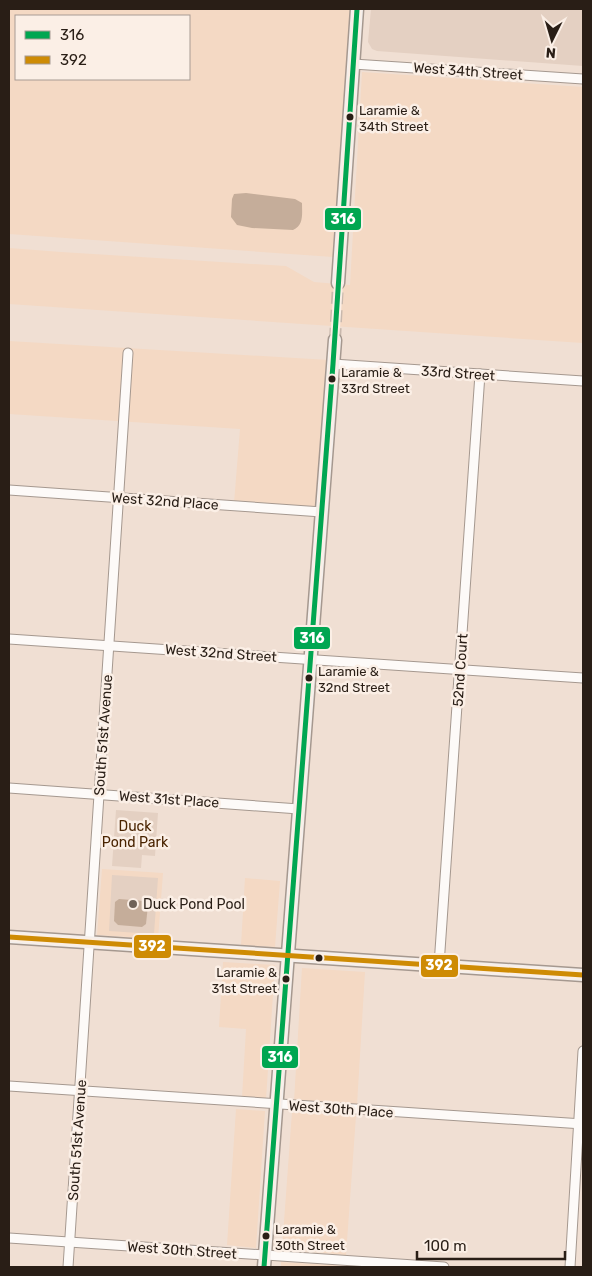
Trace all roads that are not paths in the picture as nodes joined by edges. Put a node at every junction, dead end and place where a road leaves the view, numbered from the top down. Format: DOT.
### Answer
graph roads {
  1 [pos="357,9"];
  2 [pos="353,64"];
  3 [pos="583,79"];
  4 [pos="338,283"];
  5 [pos="335,340"];
  6 [pos="128,353"];
  7 [pos="333,364"];
  8 [pos="480,374"];
  9 [pos="583,381"];
  10 [pos="9,490"];
  11 [pos="119,498"];
  12 [pos="322,512"];
  13 [pos="9,639"];
  14 [pos="109,646"];
  15 [pos="311,659"];
  16 [pos="460,670"];
  17 [pos="583,678"];
  18 [pos="9,788"];
  19 [pos="99,794"];
  20 [pos="300,809"];
  21 [pos="9,937"];
  22 [pos="90,942"];
  23 [pos="288,955"];
  24 [pos="439,965"];
  25 [pos="583,975"];
  26 [pos="583,1051"];
  27 [pos="9,1086"];
  28 [pos="80,1091"];
  29 [pos="277,1105"];
  30 [pos="581,1124"];
  31 [pos="9,1238"];
  32 [pos="70,1242"];
  33 [pos="265,1261"];
  34 [pos="68,1267"];
  35 [pos="444,1267"];
  36 [pos="570,1267"];
  1 -- 2 [label="main road"];
  2 -- 3 [label="street, West 34th Street"];
  2 -- 4 [label="main road"];
  5 -- 7 [label="main road"];
  6 -- 11 [label="street, South 51st Avenue"];
  7 -- 8 [label="street, 33rd Street"];
  7 -- 12 [label="main road"];
  8 -- 9 [label="street, 33rd Street"];
  8 -- 16 [label="street, 52nd Court"];
  10 -- 11 [label="street, West 32nd Place"];
  11 -- 12 [label="street, West 32nd Place"];
  11 -- 14 [label="street, South 51st Avenue"];
  12 -- 15 [label="main road"];
  13 -- 14 [label="street, West 32nd Street"];
  14 -- 15 [label="street, West 32nd Street"];
  14 -- 19 [label="street, South 51st Avenue"];
  15 -- 16 [label="street, West 32nd Street"];
  15 -- 20 [label="main road"];
  16 -- 17 [label="street, West 32nd Street"];
  16 -- 24 [label="street, 52nd Court"];
  18 -- 19 [label="street, West 31st Place"];
  19 -- 20 [label="street, West 31st Place"];
  19 -- 22 [label="street, South 51st Avenue"];
  20 -- 23 [label="main road"];
  21 -- 22 [label="main road"];
  22 -- 23 [label="main road"];
  22 -- 28 [label="street, South 51st Avenue"];
  23 -- 24 [label="main road"];
  23 -- 29 [label="main road"];
  24 -- 25 [label="main road"];
  26 -- 30 [label="street"];
  27 -- 28 [label="street, West 30th Place"];
  28 -- 29 [label="street, West 30th Place"];
  28 -- 32 [label="street, South 51st Avenue"];
  29 -- 30 [label="street, West 30th Place"];
  29 -- 33 [label="main road"];
  30 -- 36 [label="street"];
  31 -- 32 [label="street, West 30th Street"];
  32 -- 33 [label="street, West 30th Street"];
  32 -- 34 [label="street, South 51st Avenue"];
  33 -- 35 [label="street, West 30th Street"];
}
